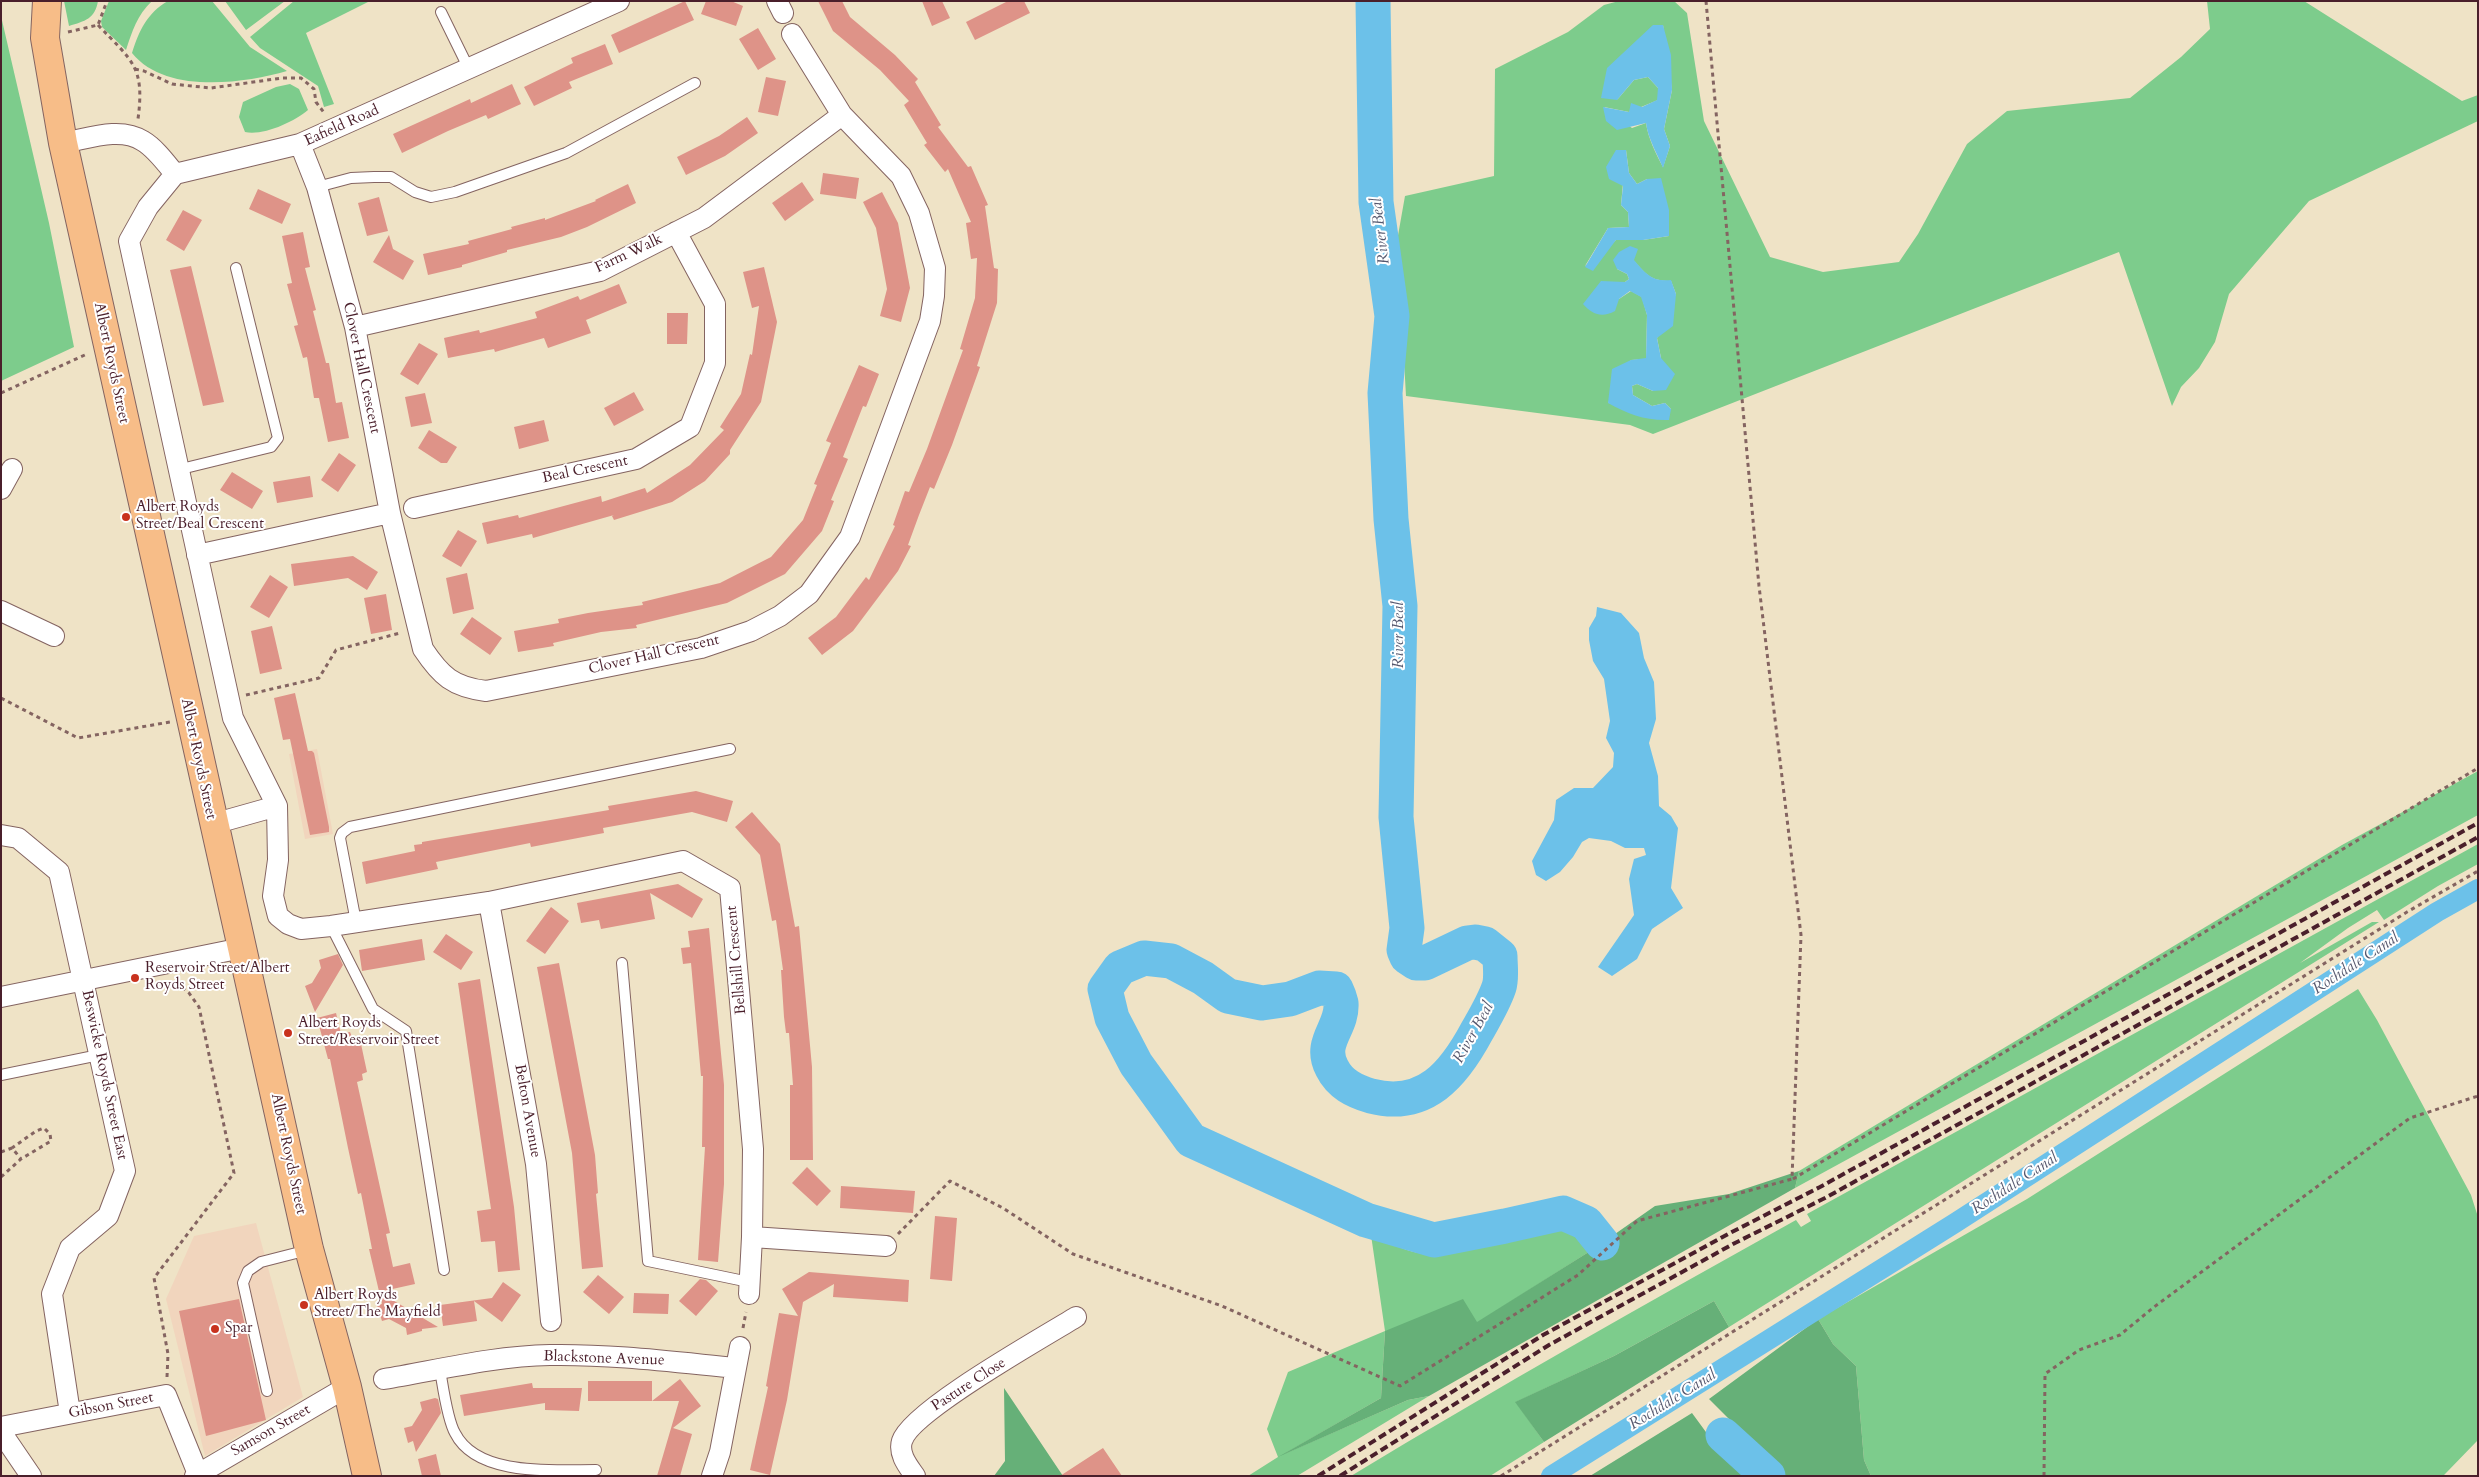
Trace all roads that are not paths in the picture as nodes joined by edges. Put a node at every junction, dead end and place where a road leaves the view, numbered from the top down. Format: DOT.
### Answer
graph roads {
  1 [pos="27,1"];
  2 [pos="47,1"];
  3 [pos="619,1"];
  4 [pos="441,12"];
  5 [pos="792,34"];
  6 [pos="46,38"];
  7 [pos="469,69"];
  8 [pos="695,82"];
  9 [pos="842,114"];
  10 [pos="63,144"];
  11 [pos="300,144"];
  12 [pos="176,174"];
  13 [pos="317,187"];
  14 [pos="676,232"];
  15 [pos="236,268"];
  16 [pos="355,327"];
  17 [pos="12,469"];
  18 [pos="177,470"];
  19 [pos="1,489"];
  20 [pos="414,508"];
  21 [pos="390,513"];
  22 [pos="197,555"];
  23 [pos="1,611"];
  24 [pos="54,636"];
  25 [pos="730,749"];
  26 [pos="277,806"];
  27 [pos="213,824"];
  28 [pos="1,835"];
  29 [pos="490,902"];
  30 [pos="356,922"];
  31 [pos="331,926"];
  32 [pos="242,948"];
  33 [pos="622,963"];
  34 [pos="83,982"];
  35 [pos="1,997"];
  36 [pos="99,1055"];
  37 [pos="1,1075"];
  38 [pos="752,1237"];
  39 [pos="886,1246"];
  40 [pos="309,1249"];
  41 [pos="444,1270"];
  42 [pos="749,1288"];
  43 [pos="1076,1317"];
  44 [pos="551,1321"];
  45 [pos="740,1347"];
  46 [pos="736,1368"];
  47 [pos="440,1370"];
  48 [pos="384,1379"];
  49 [pos="347,1387"];
  50 [pos="267,1391"];
  51 [pos="70,1413"];
  52 [pos="1,1427"];
  53 [pos="1,1432"];
  54 [pos="596,1470"];
  55 [pos="197,1475"];
  56 [pos="31,1476"];
  57 [pos="367,1476"];
  58 [pos="712,1476"];
  59 [pos="915,1476"];
  1 -- 6 [label="main road, Albert Royds Street"];
  2 -- 6 [label="main road, Albert Royds Street"];
  3 -- 7 [label="street, Eafield Road"];
  4 -- 7 [label="lane"];
  5 -- 9 [label="street, Clover Hall Crescent"];
  6 -- 10 [label="main road, Albert Royds Street"];
  7 -- 11 [label="street, Eafield Road"];
  8 -- 13 [label="lane"];
  9 -- 14 [label="street, Farm Walk"];
  9 -- 21 [label="street, Clover Hall Crescent"];
  10 -- 12 [label="street"];
  10 -- 27 [label="main road, Albert Royds Street"];
  11 -- 12 [label="street, Eafield Road"];
  11 -- 13 [label="street, Clover Hall Crescent"];
  12 -- 18 [label="street"];
  13 -- 16 [label="street, Clover Hall Crescent"];
  14 -- 16 [label="street, Farm Walk"];
  14 -- 20 [label="street, Beal Crescent"];
  15 -- 18 [label="lane"];
  16 -- 21 [label="street, Clover Hall Crescent"];
  17 -- 19 [label="street"];
  18 -- 22 [label="street"];
  21 -- 22 [label="street"];
  22 -- 26 [label="street"];
  23 -- 24 [label="street"];
  25 -- 30 [label="lane"];
  26 -- 27 [label="street"];
  26 -- 31 [label="street, Bellshill Crescent"];
  27 -- 32 [label="main road, Albert Royds Street"];
  28 -- 34 [label="street, Beswicke Royds Street East"];
  29 -- 30 [label="street, Bellshill Crescent"];
  29 -- 38 [label="street, Bellshill Crescent"];
  29 -- 44 [label="street, Belton Avenue"];
  30 -- 31 [label="street, Bellshill Crescent"];
  31 -- 41 [label="lane"];
  32 -- 34 [label="street"];
  32 -- 40 [label="main road, Albert Royds Street"];
  33 -- 42 [label="lane"];
  34 -- 35 [label="street"];
  34 -- 36 [label="street, Beswicke Royds Street East"];
  36 -- 37 [label="lane"];
  36 -- 51 [label="street, Beswicke Royds Street East"];
  38 -- 39 [label="street"];
  38 -- 42 [label="street, Bellshill Crescent"];
  40 -- 49 [label="main road, Albert Royds Street"];
  40 -- 50 [label="lane"];
  43 -- 59 [label="street, Pasture Close"];
  45 -- 46 [label="street"];
  46 -- 47 [label="street, Blackstone Avenue"];
  46 -- 58 [label="street"];
  47 -- 48 [label="street, Blackstone Avenue"];
  47 -- 54 [label="lane"];
  49 -- 55 [label="street, Samson Street"];
  49 -- 57 [label="main road, Albert Royds Street"];
  51 -- 52 [label="street, Gibson Street"];
  51 -- 55 [label="street, Gibson Street"];
  53 -- 56 [label="street"];
}
